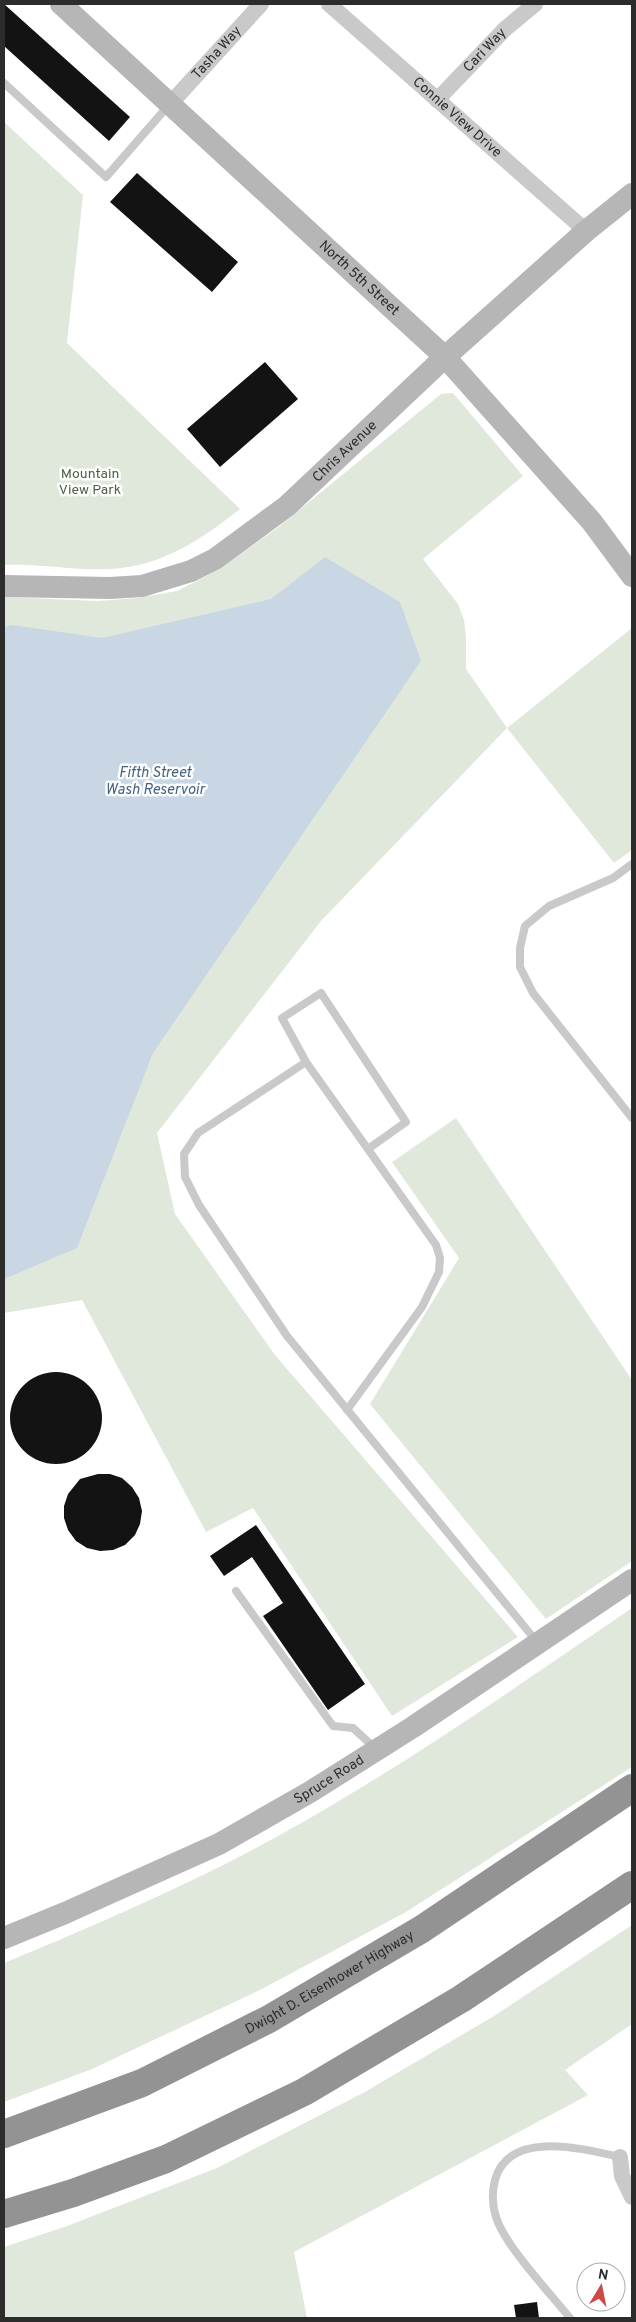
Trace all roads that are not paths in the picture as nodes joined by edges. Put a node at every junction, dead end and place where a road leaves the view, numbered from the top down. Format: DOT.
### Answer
graph roads {
  1 [pos="61,4"];
  2 [pos="261,4"];
  3 [pos="329,4"];
  4 [pos="535,4"];
  5 [pos="4,83"];
  6 [pos="437,100"];
  7 [pos="171,103"];
  8 [pos="632,194"];
  9 [pos="586,231"];
  10 [pos="445,357"];
  11 [pos="632,576"];
  12 [pos="4,586"];
  13 [pos="632,864"];
  14 [pos="306,1062"];
  15 [pos="632,1118"];
  16 [pos="368,1149"];
  17 [pos="348,1410"];
  18 [pos="632,1580"];
  19 [pos="236,1591"];
  20 [pos="538,1644"];
  21 [pos="376,1750"];
  22 [pos="632,1788"];
  23 [pos="632,1885"];
  24 [pos="4,1938"];
  25 [pos="4,2134"];
  26 [pos="620,2157"];
  27 [pos="632,2197"];
  28 [pos="4,2214"];
  29 [pos="570,2318"];
  1 -- 7 [label="street, North 5th Street"];
  2 -- 7 [label="street, Tasha Way"];
  3 -- 6 [label="street, Connie View Drive"];
  4 -- 6 [label="street, Cari Way"];
  5 -- 7 [label="lane"];
  6 -- 9 [label="street, Connie View Drive"];
  7 -- 10 [label="street, North 5th Street"];
  8 -- 9 [label="street, Chris Avenue"];
  9 -- 10 [label="street, Chris Avenue"];
  10 -- 11 [label="street, North 5th Street"];
  10 -- 12 [label="street, Chris Avenue"];
  13 -- 15 [label="lane"];
  14 -- 16 [label="lane"];
  14 -- 16 [label="lane"];
  14 -- 17 [label="lane"];
  16 -- 17 [label="lane"];
  17 -- 20 [label="lane"];
  18 -- 20 [label="street, Spruce Road"];
  19 -- 21 [label="lane"];
  20 -- 21 [label="street, Spruce Road"];
  21 -- 24 [label="street, Spruce Road"];
  22 -- 25 [label="highway, Dwight D. Eisenhower Highway"];
  23 -- 28 [label="highway"];
  26 -- 27 [label="street"];
  26 -- 29 [label="lane"];
}
